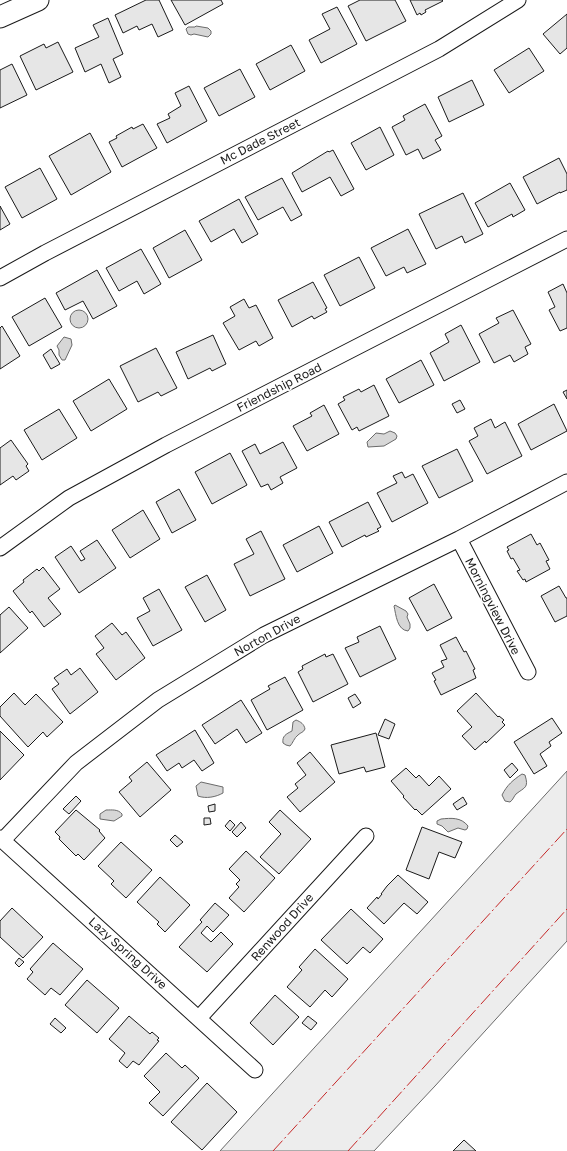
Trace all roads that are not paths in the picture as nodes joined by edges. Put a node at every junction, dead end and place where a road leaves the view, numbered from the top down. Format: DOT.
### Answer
graph roads {
  1 [pos="38,0"];
  2 [pos="518,0"];
  3 [pos="0,17"];
  4 [pos="567,239"];
  5 [pos="0,278"];
  6 [pos="567,482"];
  7 [pos="459,539"];
  8 [pos="0,548"];
  9 [pos="528,672"];
  10 [pos="366,836"];
  11 [pos="1,839"];
  12 [pos="199,1018"];
  13 [pos="254,1070"];
  1 -- 3 [label="main road"];
  2 -- 5 [label="street, Mc Dade Street"];
  4 -- 8 [label="street, Friendship Road"];
  6 -- 7 [label="street, Norton Drive"];
  7 -- 9 [label="street, Morningview Drive"];
  7 -- 11 [label="street, Norton Drive"];
  10 -- 12 [label="street, Renwood Drive"];
  11 -- 12 [label="street, Lazy Spring Drive"];
  12 -- 13 [label="street, Lazy Spring Drive"];
}
